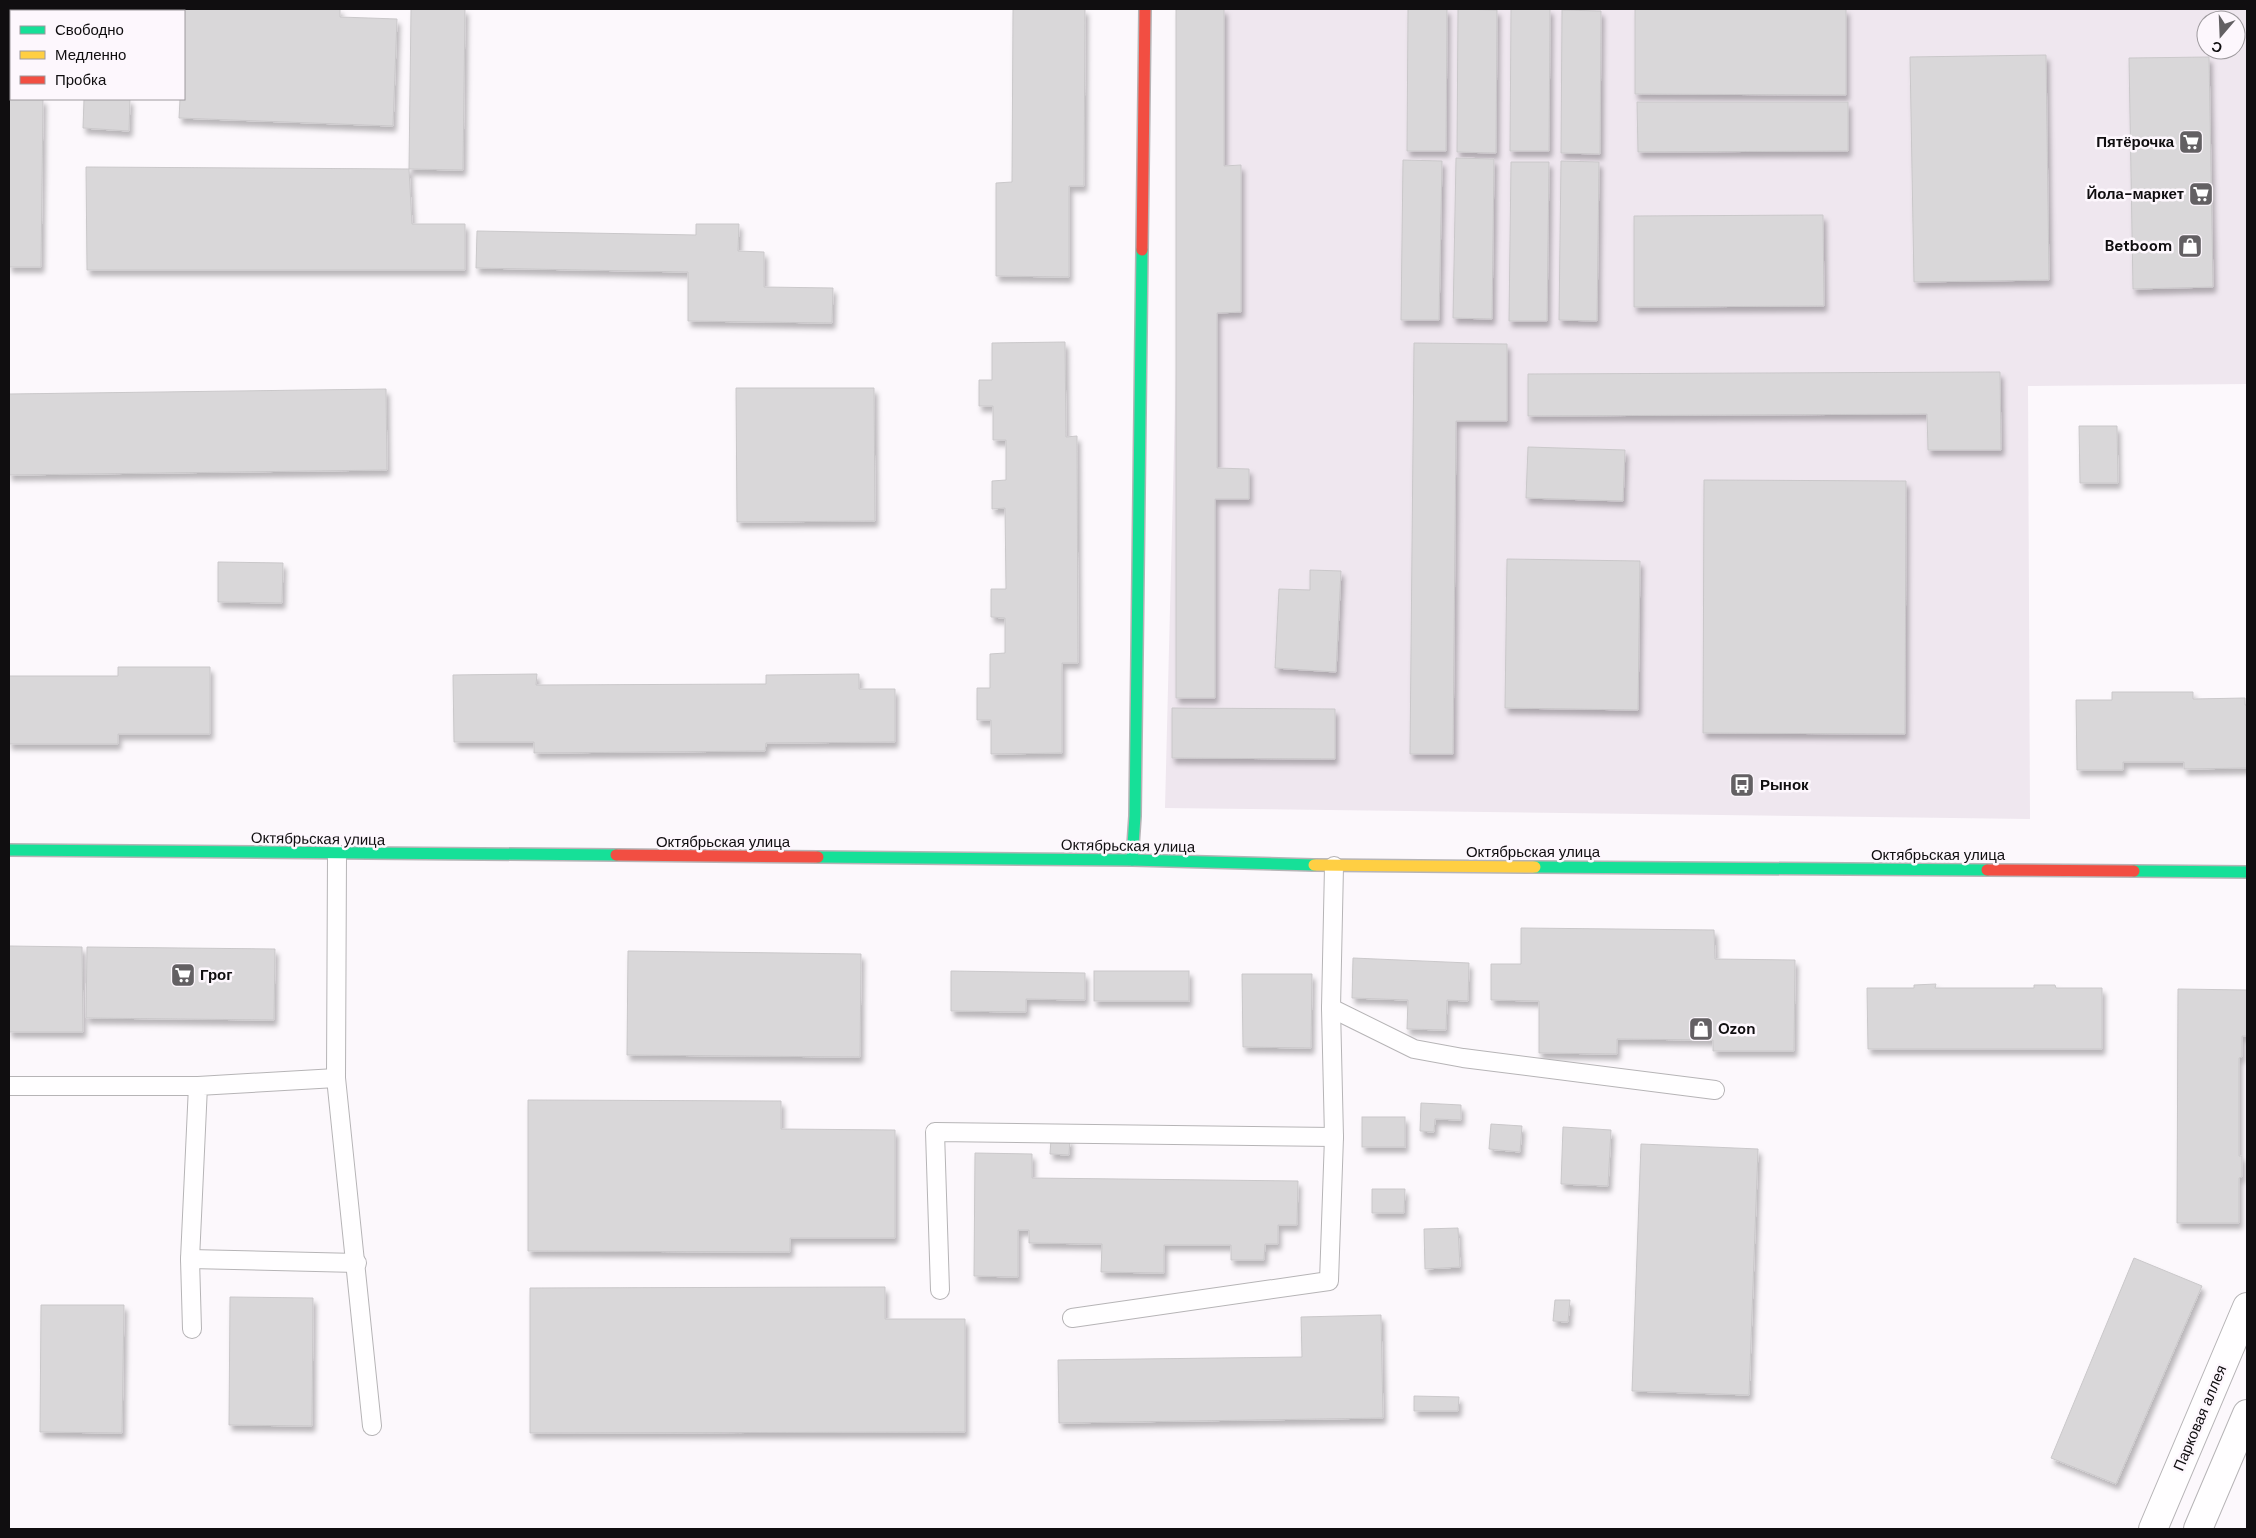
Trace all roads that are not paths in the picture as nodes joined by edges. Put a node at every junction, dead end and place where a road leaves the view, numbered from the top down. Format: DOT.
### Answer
graph roads {
  1 [pos="1145,9"];
  2 [pos="9,850"];
  3 [pos="337,854"];
  4 [pos="1132,860"];
  5 [pos="1334,866"];
  6 [pos="2247,872"];
  7 [pos="1331,1008"];
  8 [pos="336,1078"];
  9 [pos="9,1086"];
  10 [pos="198,1086"];
  11 [pos="1715,1090"];
  12 [pos="1334,1137"];
  13 [pos="190,1259"];
  14 [pos="357,1263"];
  15 [pos="940,1290"];
  16 [pos="2247,1307"];
  17 [pos="1072,1318"];
  18 [pos="192,1329"];
  19 [pos="2247,1414"];
  20 [pos="372,1426"];
  21 [pos="2153,1529"];
  22 [pos="2198,1529"];
  1 -- 4 [label="street"];
  2 -- 3 [label="street, Октябрьская улица"];
  3 -- 4 [label="street, Октябрьская улица"];
  3 -- 8 [label="lane"];
  4 -- 5 [label="street, Октябрьская улица"];
  5 -- 6 [label="street, Октябрьская улица"];
  5 -- 7 [label="lane"];
  7 -- 11 [label="lane"];
  7 -- 12 [label="lane"];
  8 -- 10 [label="lane"];
  8 -- 14 [label="lane"];
  9 -- 10 [label="lane"];
  10 -- 13 [label="lane"];
  12 -- 15 [label="lane"];
  12 -- 17 [label="lane"];
  13 -- 14 [label="lane"];
  13 -- 18 [label="lane"];
  14 -- 20 [label="lane"];
  16 -- 21 [label="street, Парковая аллея"];
  19 -- 22 [label="street"];
}
